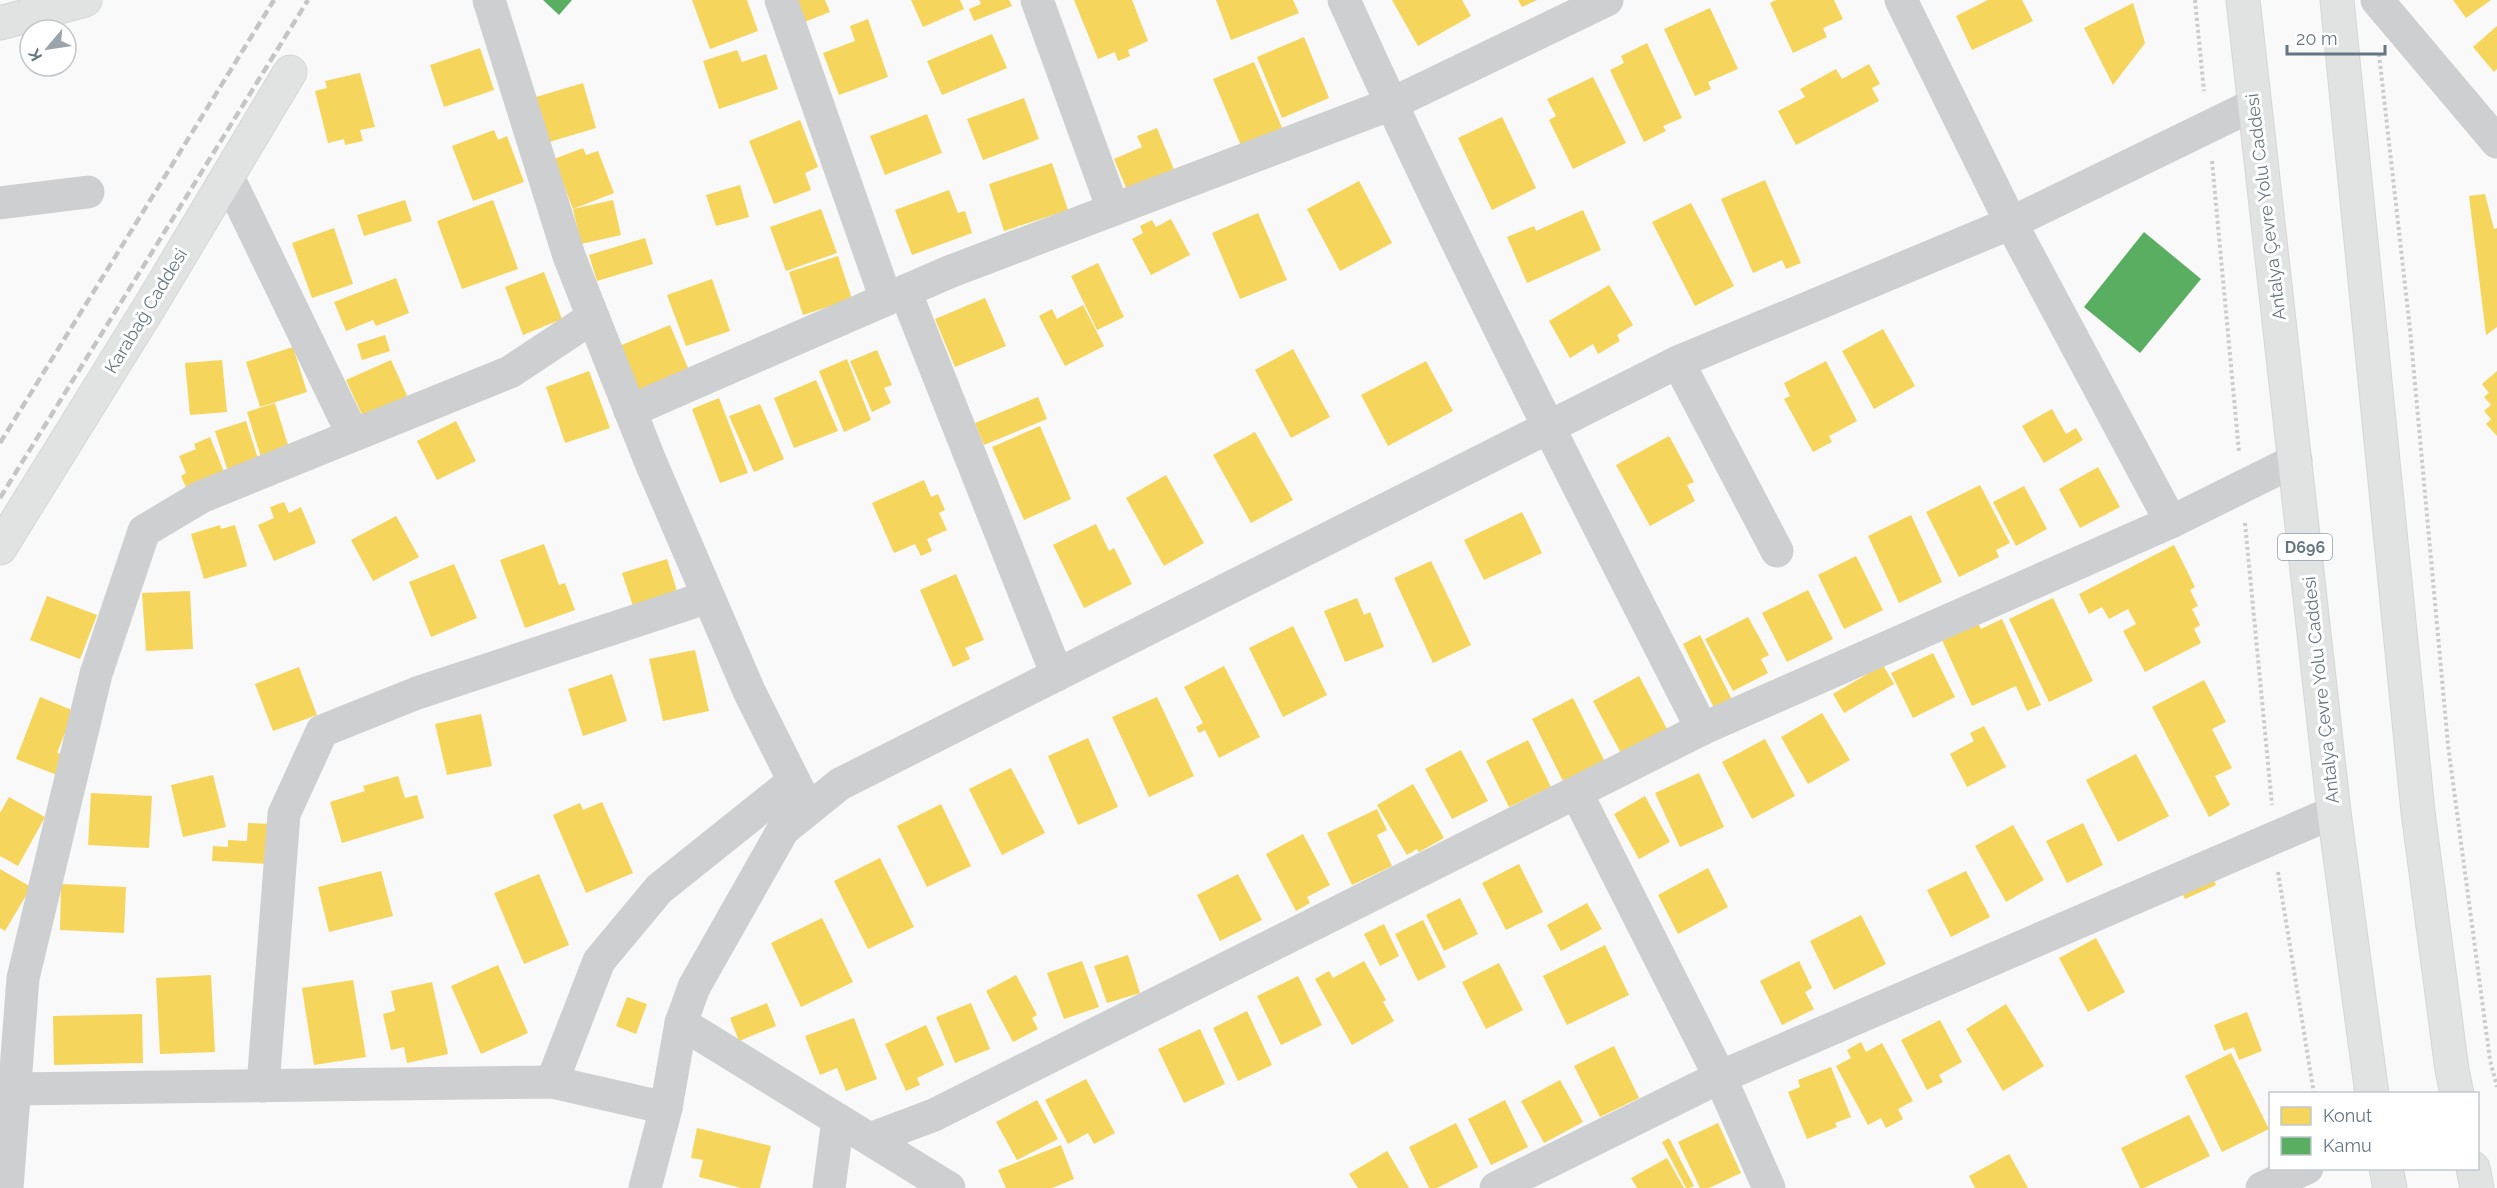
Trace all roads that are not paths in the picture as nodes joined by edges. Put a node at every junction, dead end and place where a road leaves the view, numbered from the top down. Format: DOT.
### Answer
graph roads {
  1 [pos="86,0"];
  2 [pos="489,0"];
  3 [pos="781,0"];
  4 [pos="1037,0"];
  5 [pos="1344,0"];
  6 [pos="1607,0"];
  7 [pos="1901,0"];
  8 [pos="2243,0"];
  9 [pos="2337,0"];
  10 [pos="2377,0"];
  11 [pos="0,22"];
  12 [pos="290,72"];
  13 [pos="1391,104"];
  14 [pos="2253,105"];
  15 [pos="2497,142"];
  16 [pos="228,177"];
  17 [pos="88,192"];
  18 [pos="0,203"];
  19 [pos="1113,209"];
  20 [pos="2011,223"];
  21 [pos="895,295"];
  22 [pos="593,317"];
  23 [pos="1678,362"];
  24 [pos="630,411"];
  25 [pos="1548,427"];
  26 [pos="353,435"];
  27 [pos="2296,460"];
  28 [pos="2171,522"];
  29 [pos="0,548"];
  30 [pos="1777,551"];
  31 [pos="708,597"];
  32 [pos="1057,675"];
  33 [pos="1702,729"];
  34 [pos="1577,794"];
  35 [pos="801,795"];
  36 [pos="2334,812"];
  37 [pos="14,960"];
  38 [pos="681,1023"];
  39 [pos="1720,1077"];
  40 [pos="552,1082"];
  41 [pos="263,1086"];
  42 [pos="13,1089"];
  43 [pos="2372,1092"];
  44 [pos="2457,1092"];
  45 [pos="666,1108"];
  46 [pos="837,1120"];
  47 [pos="870,1139"];
  48 [pos="2302,1170"];
  49 [pos="2386,1170"];
  50 [pos="2473,1170"];
  51 [pos="7,1188"];
  52 [pos="645,1188"];
  53 [pos="829,1188"];
  54 [pos="948,1188"];
  55 [pos="1496,1188"];
  56 [pos="1769,1188"];
  57 [pos="2262,1188"];
  58 [pos="2390,1188"];
  59 [pos="2477,1188"];
  1 -- 11 [label="main road"];
  2 -- 22 [label="street"];
  3 -- 21 [label="street"];
  4 -- 19 [label="street"];
  5 -- 13 [label="street"];
  6 -- 13 [label="street"];
  7 -- 20 [label="street"];
  8 -- 14 [label="main road, Antalya Çevre Yolu Caddesi / D696"];
  9 -- 44 [label="main road"];
  10 -- 15 [label="street"];
  12 -- 16 [label="main road, Karabağ Caddesi"];
  13 -- 19 [label="street"];
  13 -- 25 [label="street"];
  14 -- 20 [label="street"];
  14 -- 27 [label="main road, Antalya Çevre Yolu Caddesi / D696"];
  16 -- 26 [label="street"];
  16 -- 29 [label="main road, Karabağ Caddesi"];
  17 -- 18 [label="street"];
  19 -- 21 [label="street"];
  20 -- 23 [label="street"];
  20 -- 28 [label="street"];
  21 -- 24 [label="street"];
  21 -- 32 [label="street"];
  22 -- 24 [label="street"];
  22 -- 26 [label="street"];
  23 -- 25 [label="street"];
  23 -- 30 [label="street"];
  24 -- 31 [label="street"];
  25 -- 32 [label="street"];
  25 -- 33 [label="street"];
  26 -- 37 [label="street"];
  27 -- 28 [label="street"];
  27 -- 36 [label="main road, Antalya Çevre Yolu Caddesi / D696"];
  28 -- 33 [label="street"];
  31 -- 35 [label="street"];
  31 -- 41 [label="street"];
  32 -- 35 [label="street"];
  33 -- 34 [label="street"];
  34 -- 39 [label="street"];
  34 -- 47 [label="street"];
  35 -- 38 [label="street"];
  35 -- 40 [label="street"];
  36 -- 39 [label="street"];
  36 -- 43 [label="main road, Antalya Çevre Yolu Caddesi / D696"];
  37 -- 42 [label="street"];
  38 -- 45 [label="street"];
  38 -- 46 [label="street"];
  39 -- 55 [label="street"];
  39 -- 56 [label="street"];
  40 -- 41 [label="street"];
  40 -- 45 [label="street"];
  41 -- 42 [label="street"];
  42 -- 51 [label="street"];
  45 -- 52 [label="street"];
  46 -- 47 [label="street"];
  46 -- 53 [label="street"];
  47 -- 54 [label="street"];
  48 -- 57 [label="street"];
  49 -- 58 [label="main road"];
  50 -- 59 [label="main road"];
}
